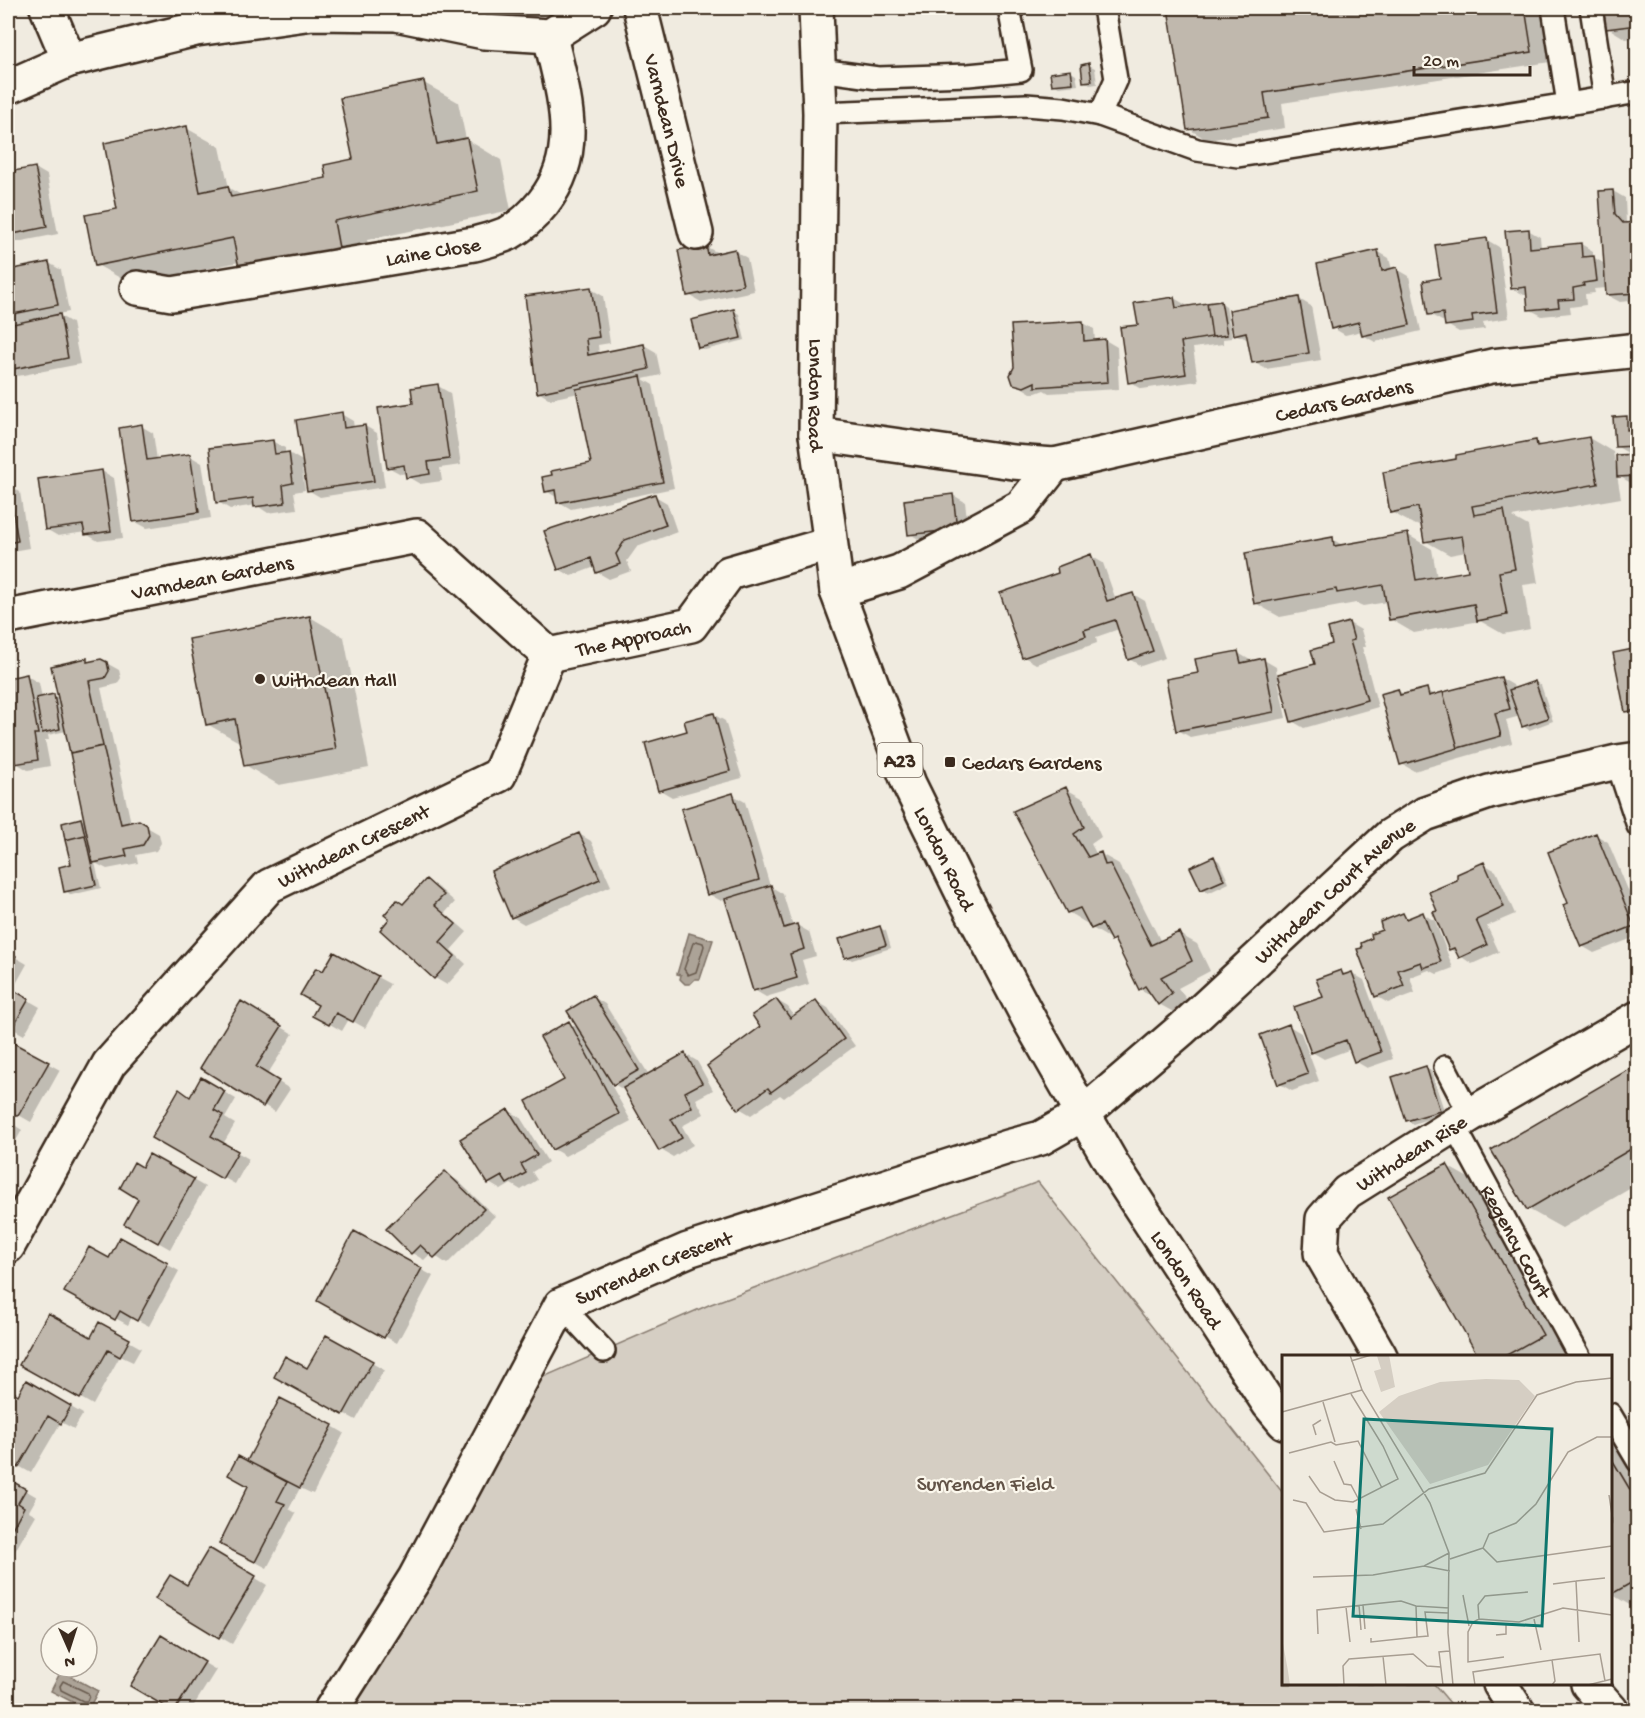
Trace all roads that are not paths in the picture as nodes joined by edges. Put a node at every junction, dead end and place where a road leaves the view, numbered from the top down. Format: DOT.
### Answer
graph roads {
  1 [pos="47,8"];
  2 [pos="594,8"];
  3 [pos="640,8"];
  4 [pos="816,8"];
  5 [pos="1010,8"];
  6 [pos="1104,8"];
  7 [pos="1553,8"];
  8 [pos="1590,8"];
  9 [pos="312,10"];
  10 [pos="550,36"];
  11 [pos="69,60"];
  12 [pos="820,70"];
  13 [pos="8,87"];
  14 [pos="1638,92"];
  15 [pos="1605,98"];
  16 [pos="1568,104"];
  17 [pos="820,113"];
  18 [pos="1100,116"];
  19 [pos="696,233"];
  20 [pos="137,288"];
  21 [pos="1638,351"];
  22 [pos="816,434"];
  23 [pos="1054,465"];
  24 [pos="829,544"];
  25 [pos="837,591"];
  26 [pos="8,617"];
  27 [pos="549,655"];
  28 [pos="1627,760"];
  29 [pos="1638,826"];
  30 [pos="1638,1018"];
  31 [pos="1445,1067"];
  32 [pos="1083,1114"];
  33 [pos="1462,1120"];
  34 [pos="8,1246"];
  35 [pos="561,1305"];
  36 [pos="604,1350"];
  37 [pos="1379,1355"];
  38 [pos="1580,1355"];
  39 [pos="1612,1416"];
  40 [pos="1282,1420"];
  41 [pos="1638,1461"];
  42 [pos="1501,1685"];
  43 [pos="1590,1685"];
  44 [pos="331,1710"];
  45 [pos="1517,1710"];
  46 [pos="1611,1710"];
  1 -- 11 [label="main road"];
  2 -- 10 [label="main road"];
  3 -- 19 [label="main road, Varndean Drive"];
  4 -- 12 [label="main road, London Road / A23"];
  5 -- 12 [label="lane"];
  6 -- 18 [label="lane"];
  7 -- 16 [label="lane"];
  8 -- 15 [label="lane"];
  9 -- 10 [label="main road"];
  9 -- 11 [label="main road"];
  10 -- 20 [label="main road, Laine Close"];
  11 -- 13 [label="main road"];
  12 -- 17 [label="main road, London Road / A23"];
  14 -- 15 [label="lane"];
  15 -- 16 [label="lane"];
  16 -- 18 [label="lane"];
  17 -- 18 [label="lane"];
  17 -- 22 [label="main road, London Road / A23"];
  21 -- 23 [label="main road, Cedars Gardens"];
  22 -- 23 [label="main road, Cedars Gardens"];
  22 -- 24 [label="main road, London Road / A23"];
  23 -- 25 [label="main road"];
  24 -- 25 [label="main road, London Road / A23"];
  24 -- 27 [label="main road, The Approach"];
  25 -- 32 [label="main road, London Road / A23"];
  26 -- 27 [label="main road, Varndean Gardens"];
  27 -- 34 [label="main road, Withdean Crescent"];
  28 -- 29 [label="lane"];
  28 -- 32 [label="main road, Withdean Court Avenue"];
  30 -- 33 [label="main road, Withdean Rise"];
  31 -- 33 [label="lane, Regency Court"];
  32 -- 35 [label="main road, Surrenden Crescent"];
  32 -- 40 [label="main road, London Road / A23"];
  33 -- 37 [label="main road, Withdean Rise"];
  33 -- 38 [label="lane, Regency Court"];
  35 -- 36 [label="lane"];
  35 -- 44 [label="main road, Surrenden Crescent"];
  39 -- 41 [label="lane"];
  42 -- 45 [label="main road"];
  43 -- 46 [label="main road"];
}
